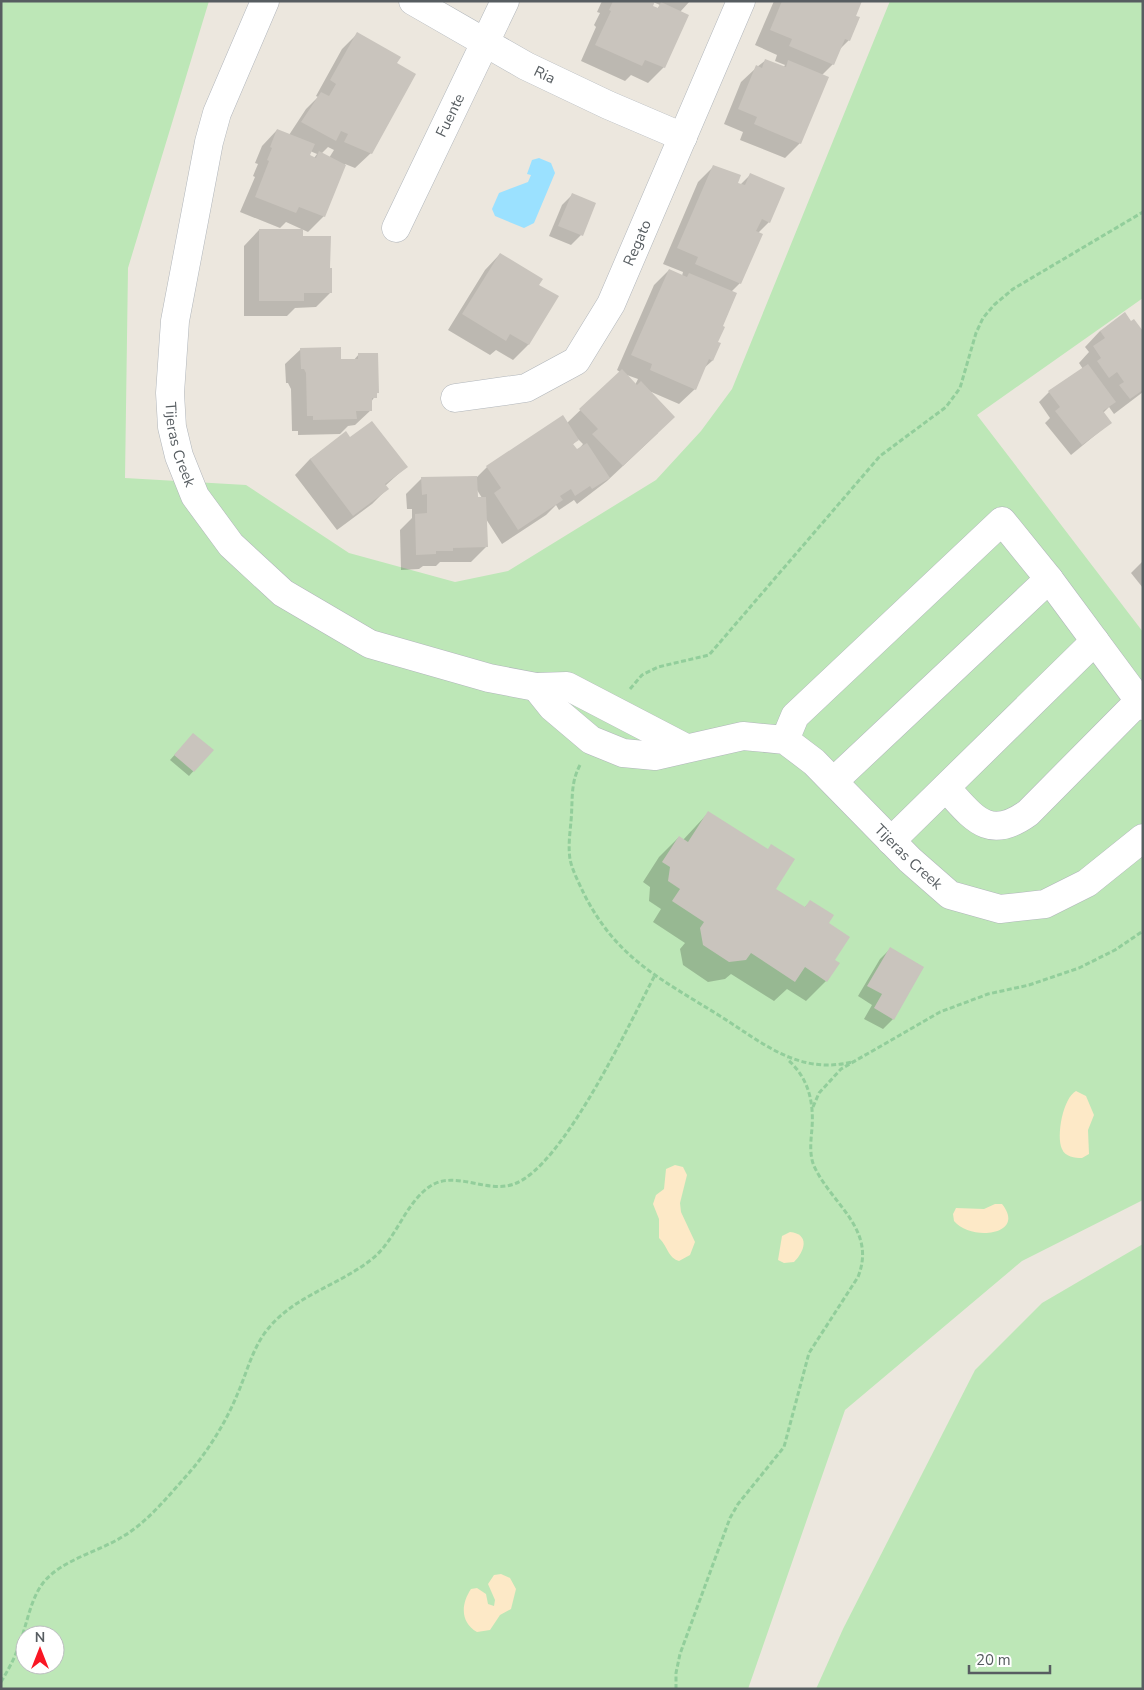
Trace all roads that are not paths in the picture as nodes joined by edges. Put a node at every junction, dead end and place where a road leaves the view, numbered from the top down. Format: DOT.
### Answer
graph roads {
  1 [pos="265,1"];
  2 [pos="412,1"];
  3 [pos="505,1"];
  4 [pos="741,1"];
  5 [pos="484,43"];
  6 [pos="683,137"];
  7 [pos="396,228"];
  8 [pos="455,398"];
  9 [pos="1049,579"];
  10 [pos="1095,641"];
  11 [pos="536,686"];
  12 [pos="1141,703"];
  13 [pos="785,740"];
  14 [pos="686,748"];
  15 [pos="834,781"];
  16 [pos="946,788"];
  17 [pos="1143,838"];
  18 [pos="891,841"];
  1 -- 11 [label="street, Tijeras Creek"];
  2 -- 5 [label="street, Ria"];
  3 -- 5 [label="street, Fuente"];
  4 -- 6 [label="street, Regato"];
  5 -- 6 [label="street, Ria"];
  5 -- 7 [label="street, Fuente"];
  6 -- 8 [label="street, Regato"];
  9 -- 10 [label="street"];
  9 -- 13 [label="street"];
  9 -- 15 [label="street"];
  10 -- 12 [label="street"];
  10 -- 16 [label="street"];
  11 -- 14 [label="street, Tijeras Creek"];
  11 -- 14 [label="street"];
  12 -- 16 [label="street"];
  13 -- 14 [label="street"];
  13 -- 15 [label="street, Tijeras Creek"];
  15 -- 18 [label="street, Tijeras Creek"];
  16 -- 18 [label="street"];
  17 -- 18 [label="street, Tijeras Creek"];
}
